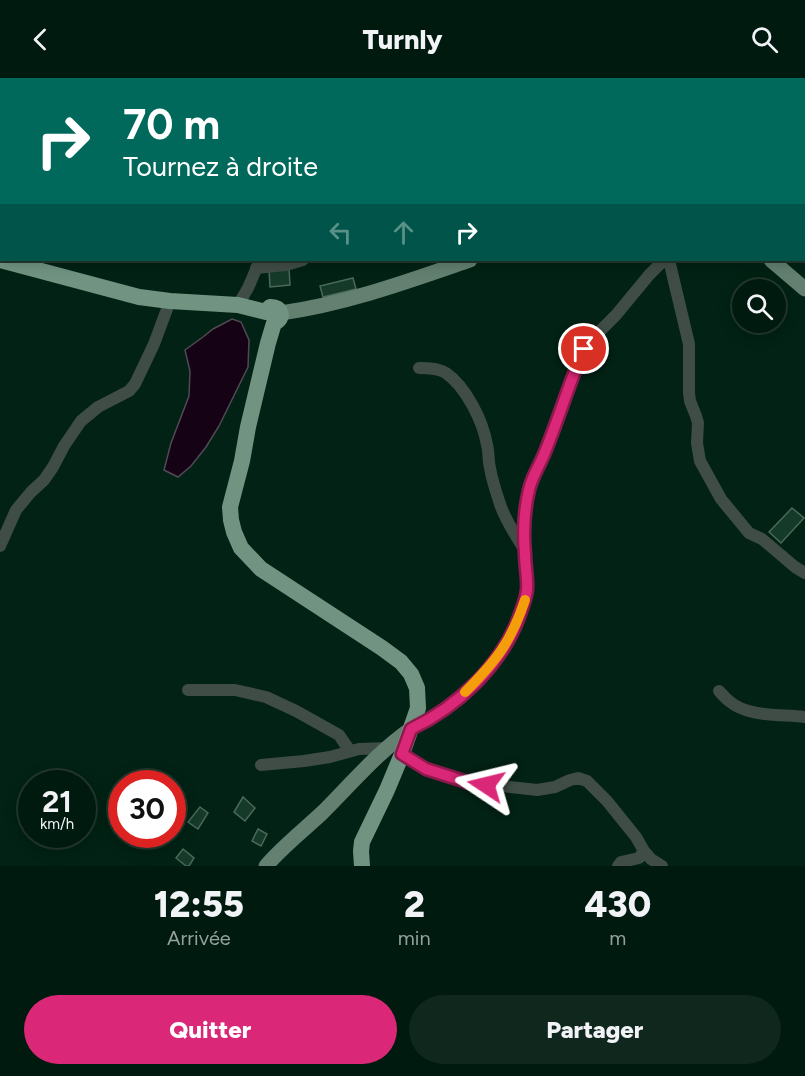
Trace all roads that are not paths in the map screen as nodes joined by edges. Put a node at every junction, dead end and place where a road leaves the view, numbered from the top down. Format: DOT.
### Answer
graph roads {
  1 [pos="4,261"];
  2 [pos="300,261"];
  3 [pos="467,261"];
  4 [pos="663,261"];
  5 [pos="669,261"];
  6 [pos="772,261"];
  7 [pos="258,264"];
  8 [pos="805,289"];
  9 [pos="170,301"];
  10 [pos="238,305"];
  11 [pos="274,316"];
  12 [pos="419,368"];
  13 [pos="0,546"];
  14 [pos="525,550"];
  15 [pos="805,573"];
  16 [pos="188,690"];
  17 [pos="719,691"];
  18 [pos="805,717"];
  19 [pos="411,729"];
  20 [pos="350,751"];
  21 [pos="394,751"];
  22 [pos="261,765"];
  23 [pos="644,851"];
  24 [pos="266,866"];
  25 [pos="362,866"];
  26 [pos="618,866"];
  27 [pos="662,866"];
  1 -- 9 [label="highway"];
  2 -- 7 [label="street"];
  3 -- 11 [label="main road"];
  4 -- 14 [label="street"];
  5 -- 15 [label="street"];
  6 -- 8 [label="main road"];
  7 -- 10 [label="street"];
  9 -- 10 [label="highway"];
  9 -- 13 [label="street"];
  10 -- 11 [label="highway"];
  11 -- 19 [label="highway"];
  12 -- 14 [label="street"];
  14 -- 19 [label="street"];
  16 -- 20 [label="street"];
  17 -- 18 [label="street"];
  19 -- 21 [label="highway"];
  20 -- 21 [label="street"];
  20 -- 22 [label="street"];
  21 -- 23 [label="street"];
  21 -- 24 [label="main road"];
  21 -- 25 [label="highway"];
  23 -- 26 [label="street"];
  23 -- 27 [label="street"];
}
